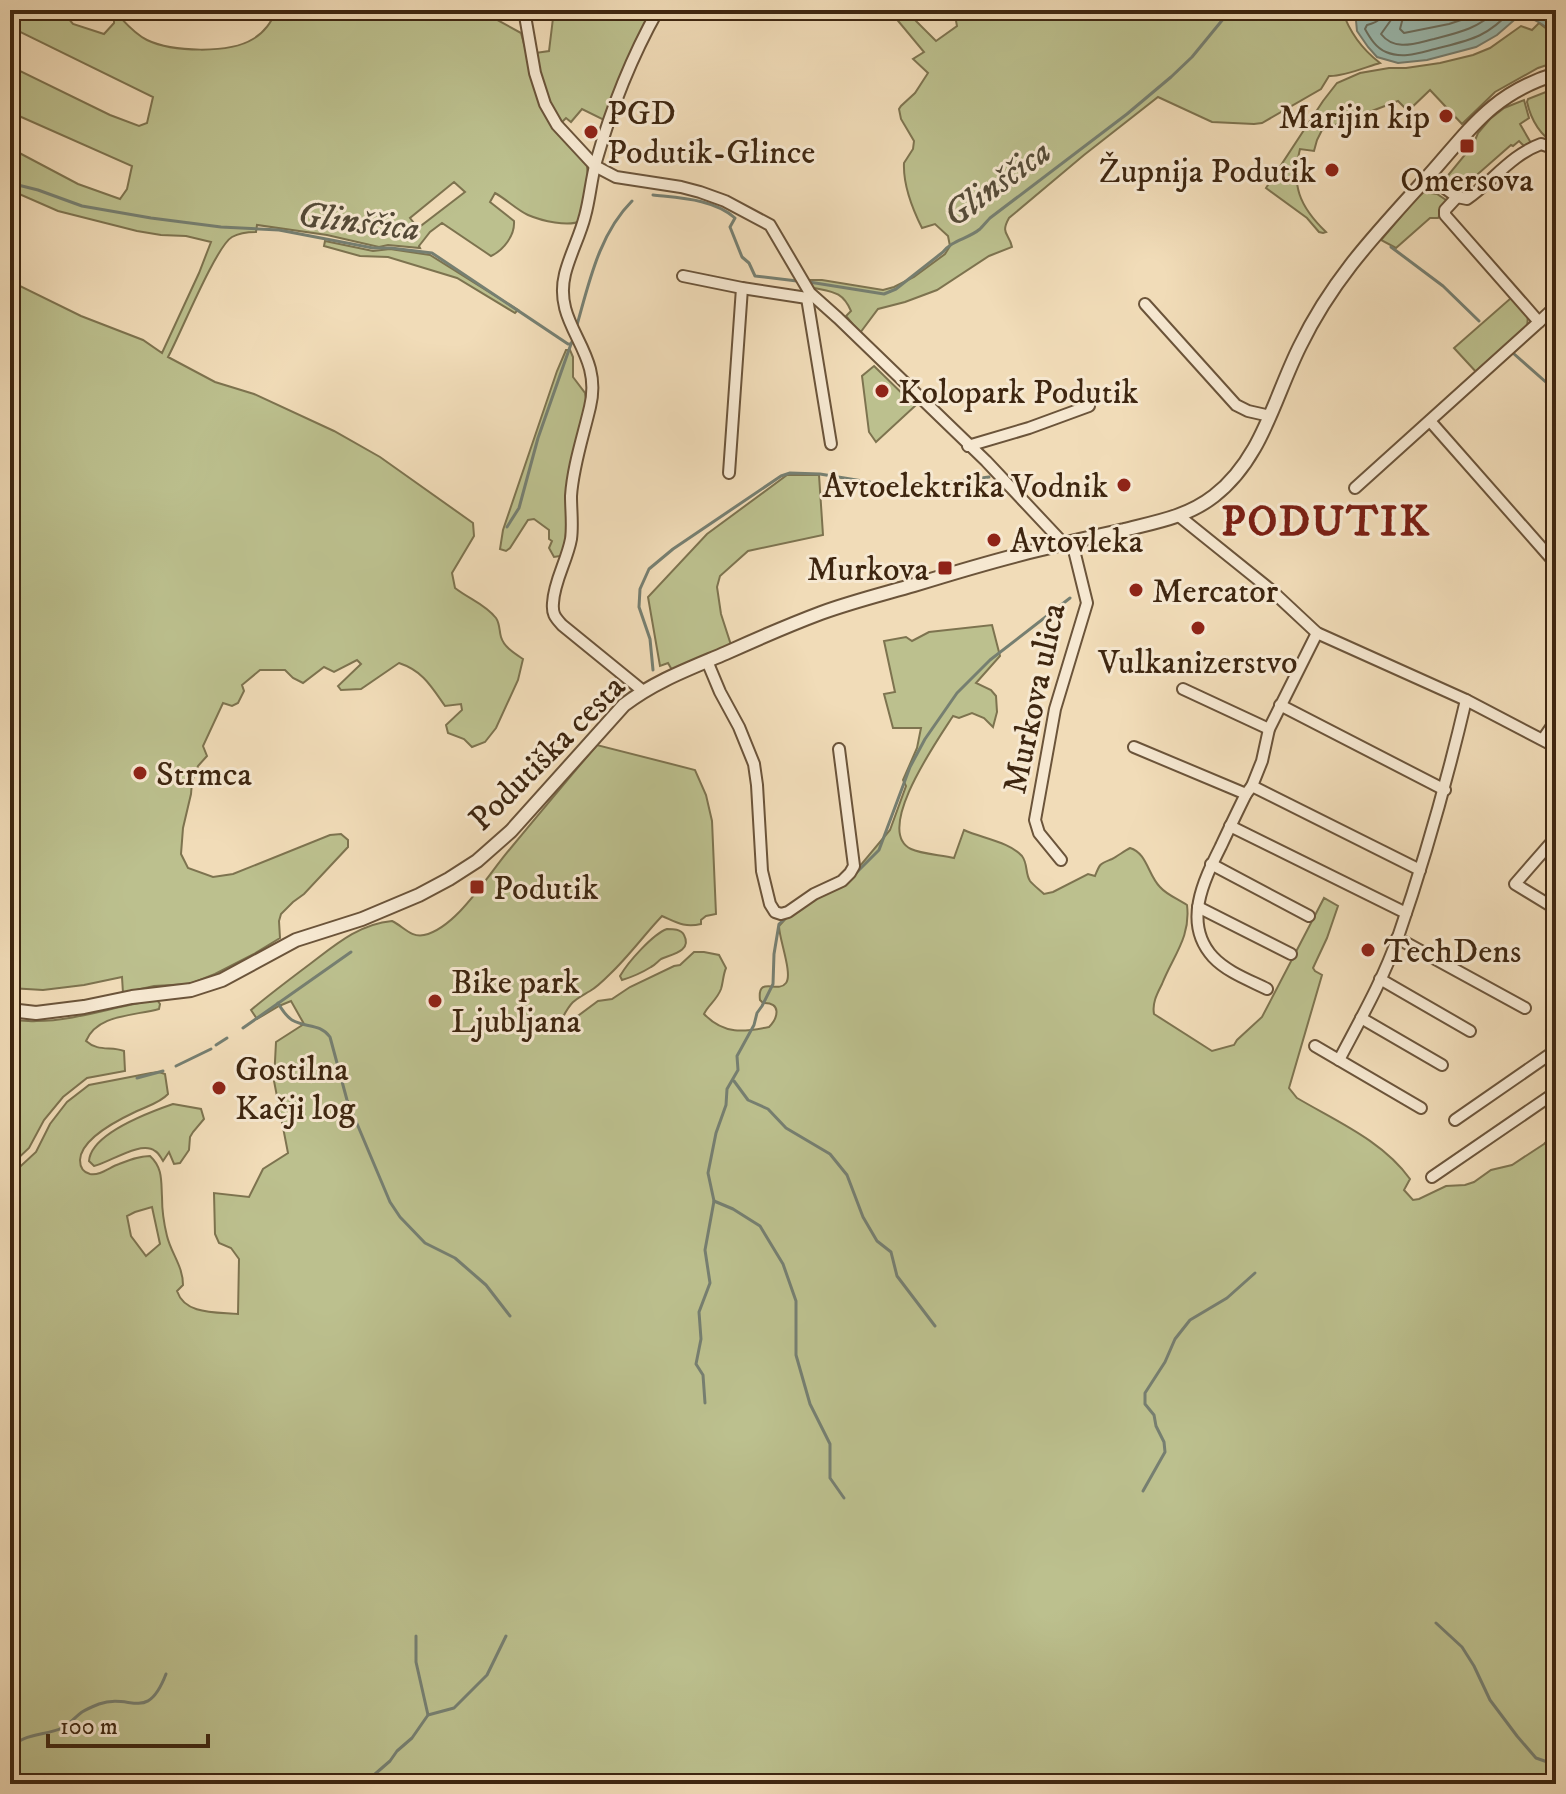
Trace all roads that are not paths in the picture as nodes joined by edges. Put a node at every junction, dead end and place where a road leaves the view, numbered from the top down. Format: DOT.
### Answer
graph roads {
  1 [pos="524,10"];
  2 [pos="658,10"];
  3 [pos="1556,74"];
  4 [pos="1556,149"];
  5 [pos="595,166"];
  6 [pos="1428,176"];
  7 [pos="616,177"];
  8 [pos="592,189"];
  9 [pos="1457,197"];
  10 [pos="683,276"];
  11 [pos="742,288"];
  12 [pos="807,293"];
  13 [pos="1145,304"];
  14 [pos="1556,306"];
  15 [pos="1539,322"];
  16 [pos="1089,406"];
  17 [pos="1270,416"];
  18 [pos="1430,421"];
  19 [pos="831,444"];
  20 [pos="968,446"];
  21 [pos="729,473"];
  22 [pos="1355,488"];
  23 [pos="1179,516"];
  24 [pos="1068,543"];
  25 [pos="1556,564"];
  26 [pos="1317,633"];
  27 [pos="707,661"];
  28 [pos="1183,689"];
  29 [pos="643,691"];
  30 [pos="1466,700"];
  31 [pos="1280,705"];
  32 [pos="1556,720"];
  33 [pos="1269,729"];
  34 [pos="1543,739"];
  35 [pos="1134,747"];
  36 [pos="1556,747"];
  37 [pos="839,749"];
  38 [pos="1249,790"];
  39 [pos="1445,790"];
  40 [pos="1230,826"];
  41 [pos="1556,837"];
  42 [pos="1061,860"];
  43 [pos="1211,864"];
  44 [pos="1420,870"];
  45 [pos="1198,907"];
  46 [pos="1556,909"];
  47 [pos="1406,913"];
  48 [pos="1309,916"];
  49 [pos="1397,938"];
  50 [pos="1291,954"];
  51 [pos="1380,979"];
  52 [pos="1267,989"];
  53 [pos="1525,1008"];
  54 [pos="10,1010"];
  55 [pos="1361,1018"];
  56 [pos="1470,1031"];
  57 [pos="1315,1046"];
  58 [pos="1556,1050"];
  59 [pos="1339,1060"];
  60 [pos="1442,1065"];
  61 [pos="1556,1092"];
  62 [pos="1421,1108"];
  63 [pos="1455,1120"];
  64 [pos="1432,1177"];
  1 -- 5 [label="street"];
  2 -- 5 [label="street"];
  3 -- 6 [label="street, Podutiška cesta"];
  4 -- 9 [label="street"];
  5 -- 7 [label="street"];
  5 -- 8 [label="street"];
  6 -- 9 [label="street"];
  6 -- 17 [label="street, Podutiška cesta"];
  7 -- 8 [label="street"];
  7 -- 12 [label="street"];
  8 -- 29 [label="street"];
  9 -- 15 [label="street"];
  10 -- 11 [label="street"];
  11 -- 12 [label="street"];
  11 -- 21 [label="street"];
  12 -- 19 [label="street"];
  12 -- 20 [label="street"];
  13 -- 17 [label="street"];
  14 -- 15 [label="street"];
  15 -- 18 [label="street"];
  16 -- 20 [label="street"];
  17 -- 23 [label="street, Podutiška cesta"];
  18 -- 22 [label="street"];
  18 -- 25 [label="street"];
  20 -- 24 [label="street"];
  23 -- 24 [label="street, Podutiška cesta"];
  23 -- 26 [label="street"];
  24 -- 27 [label="street, Podutiška cesta"];
  24 -- 42 [label="street, Murkova ulica"];
  26 -- 30 [label="street"];
  26 -- 31 [label="street"];
  27 -- 29 [label="street, Podutiška cesta"];
  27 -- 37 [label="street"];
  28 -- 33 [label="street"];
  29 -- 54 [label="street, Podutiška cesta"];
  30 -- 34 [label="street"];
  30 -- 39 [label="street"];
  31 -- 33 [label="street"];
  31 -- 39 [label="street"];
  32 -- 34 [label="street"];
  33 -- 38 [label="street"];
  34 -- 36 [label="street"];
  35 -- 38 [label="street"];
  38 -- 40 [label="street"];
  38 -- 44 [label="street"];
  39 -- 44 [label="street"];
  40 -- 43 [label="street"];
  40 -- 47 [label="street"];
  41 -- 46 [label="street"];
  43 -- 45 [label="street"];
  43 -- 48 [label="street"];
  44 -- 47 [label="street"];
  45 -- 50 [label="street"];
  45 -- 52 [label="street"];
  47 -- 49 [label="street"];
  49 -- 51 [label="street"];
  49 -- 53 [label="street"];
  51 -- 55 [label="street"];
  51 -- 56 [label="street"];
  55 -- 59 [label="street"];
  55 -- 60 [label="street"];
  57 -- 59 [label="street"];
  58 -- 63 [label="street"];
  59 -- 62 [label="street"];
  61 -- 64 [label="street"];
}
